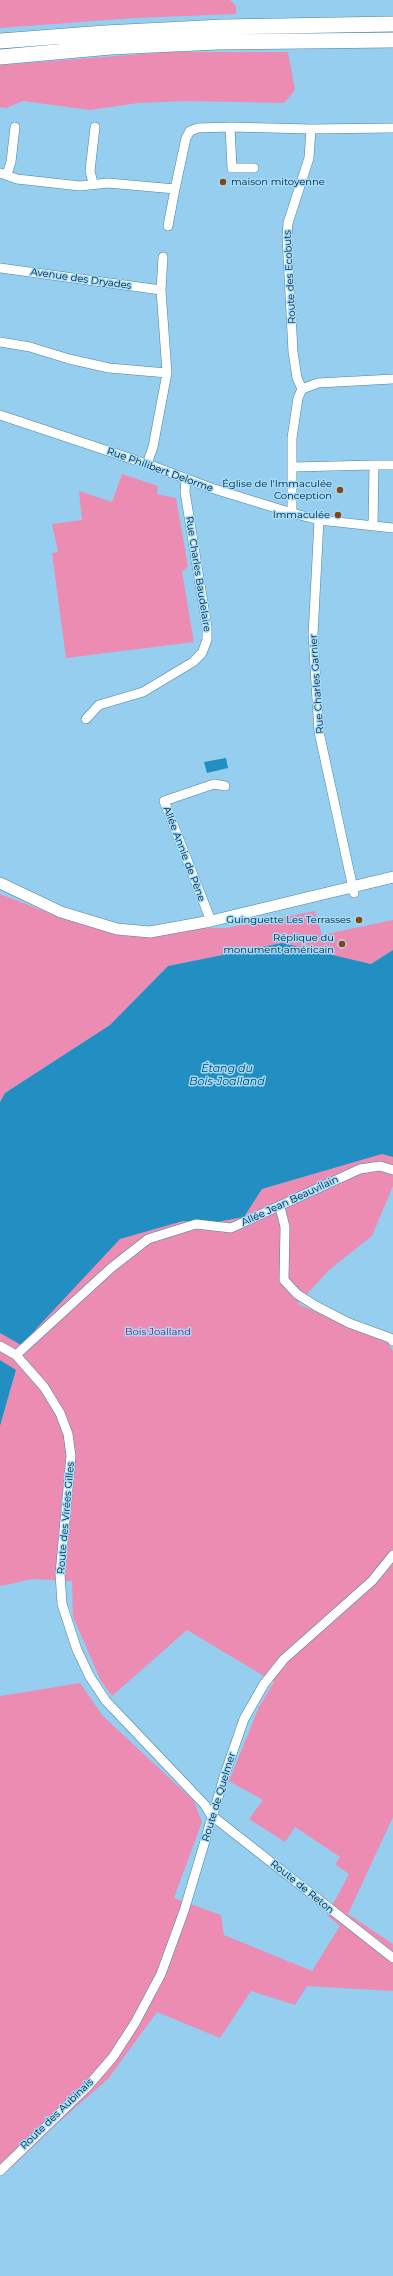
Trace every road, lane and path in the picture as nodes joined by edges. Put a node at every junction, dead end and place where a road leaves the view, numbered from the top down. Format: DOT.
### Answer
graph roads {
  1 [pos="393,24"];
  2 [pos="393,40"];
  3 [pos="0,41"];
  4 [pos="0,57"];
  5 [pos="15,127"];
  6 [pos="95,127"];
  7 [pos="230,127"];
  8 [pos="393,128"];
  9 [pos="311,129"];
  10 [pos="254,168"];
  11 [pos="3,174"];
  12 [pos="93,183"];
  13 [pos="175,189"];
  14 [pos="168,226"];
  15 [pos="163,257"];
  16 [pos="0,268"];
  17 [pos="161,290"];
  18 [pos="0,342"];
  19 [pos="167,373"];
  20 [pos="393,379"];
  21 [pos="302,389"];
  22 [pos="0,415"];
  23 [pos="147,464"];
  24 [pos="374,465"];
  25 [pos="393,465"];
  26 [pos="292,467"];
  27 [pos="186,478"];
  28 [pos="292,513"];
  29 [pos="319,520"];
  30 [pos="373,526"];
  31 [pos="393,528"];
  32 [pos="86,719"];
  33 [pos="225,786"];
  34 [pos="393,877"];
  35 [pos="0,883"];
  36 [pos="393,883"];
  37 [pos="353,889"];
  38 [pos="250,911"];
  39 [pos="211,921"];
  40 [pos="393,1170"];
  41 [pos="280,1208"];
  42 [pos="393,1341"];
  43 [pos="0,1346"];
  44 [pos="16,1356"];
  45 [pos="393,1555"];
  46 [pos="211,1815"];
  47 [pos="393,1958"];
  48 [pos="113,2057"];
  49 [pos="0,2171"];
  1 -- 3 [label="highway"];
  2 -- 4 [label="highway"];
  5 -- 11 [label="street"];
  6 -- 12 [label="street"];
  7 -- 9 [label="street"];
  7 -- 10 [label="street"];
  7 -- 13 [label="street"];
  8 -- 9 [label="street"];
  9 -- 21 [label="street, Route des Ecobuts"];
  11 -- 12 [label="street"];
  12 -- 13 [label="street"];
  13 -- 14 [label="street"];
  15 -- 17 [label="street"];
  16 -- 17 [label="street, Avenue des Dryades"];
  17 -- 19 [label="street"];
  18 -- 19 [label="street"];
  19 -- 23 [label="street"];
  20 -- 21 [label="street"];
  21 -- 26 [label="street"];
  22 -- 23 [label="street, Rue Philibert Delorme"];
  23 -- 27 [label="street, Rue Philibert Delorme"];
  24 -- 25 [label="street"];
  24 -- 26 [label="street"];
  24 -- 30 [label="street"];
  26 -- 28 [label="street"];
  27 -- 28 [label="street, Rue Philibert Delorme"];
  27 -- 32 [label="street, Rue Charles Baudelaire"];
  28 -- 29 [label="street, Rue Philibert Delorme"];
  29 -- 30 [label="street, Rue Philibert Delorme"];
  29 -- 37 [label="street, Rue Charles Garnier"];
  30 -- 31 [label="street, Rue Philibert Delorme"];
  33 -- 39 [label="street, Allée Annie de Pène"];
  34 -- 37 [label="street"];
  35 -- 39 [label="street"];
  36 -- 37 [label="street"];
  37 -- 38 [label="street"];
  37 -- 38 [label="street"];
  38 -- 39 [label="street"];
  40 -- 41 [label="street, Allée Jean Beauvilain"];
  41 -- 42 [label="street"];
  41 -- 44 [label="street, Allée Jean Beauvilain"];
  43 -- 44 [label="street, Route des Virées Gilles"];
  44 -- 46 [label="street, Route des Virées Gilles"];
  45 -- 46 [label="street, Route de Quelmer"];
  46 -- 47 [label="street, Route de Reton"];
  46 -- 48 [label="street, Route de Quelmer"];
  48 -- 49 [label="street, Route des Aubinais"];
}
